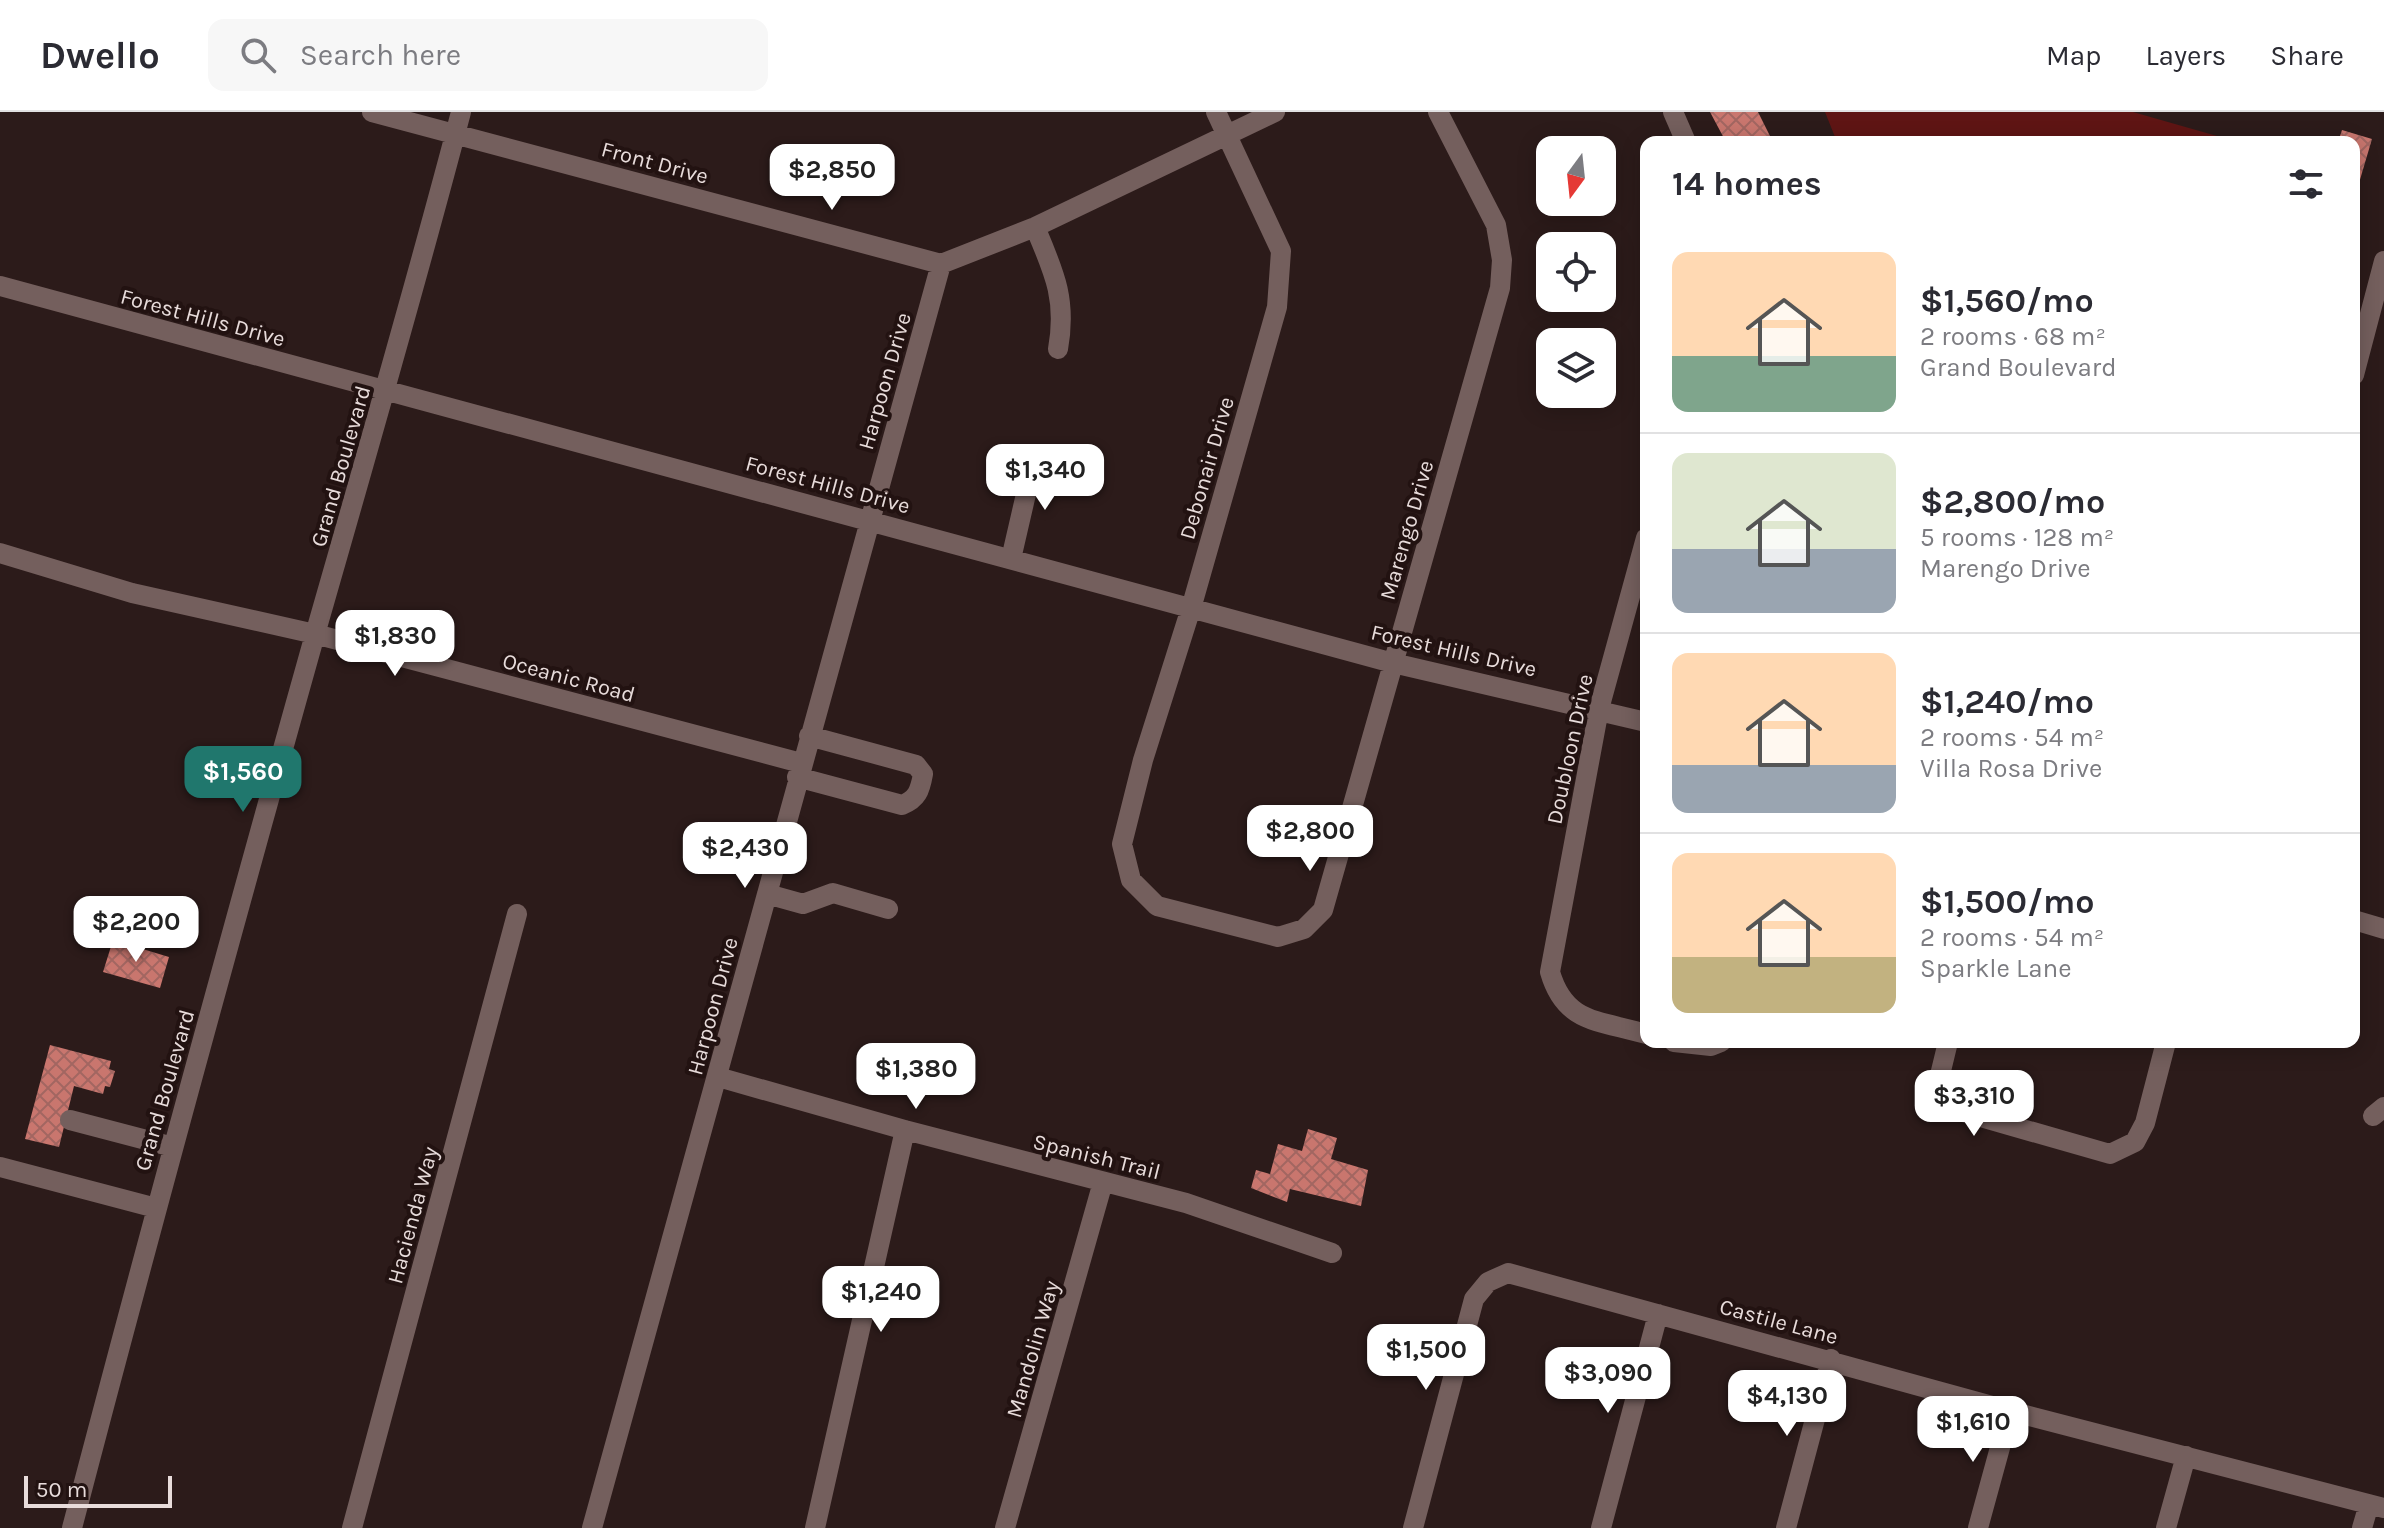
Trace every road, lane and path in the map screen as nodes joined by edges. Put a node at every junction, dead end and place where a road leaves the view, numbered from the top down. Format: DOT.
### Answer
graph roads {
  1 [pos="372,112"];
  2 [pos="461,112"];
  3 [pos="1216,112"];
  4 [pos="1275,112"];
  5 [pos="1438,112"];
  6 [pos="1673,112"];
  7 [pos="456,134"];
  8 [pos="1228,134"];
  9 [pos="1683,136"];
  10 [pos="1035,227"];
  11 [pos="2384,261"];
  12 [pos="941,264"];
  13 [pos="0,286"];
  14 [pos="1058,349"];
  15 [pos="2360,352"];
  16 [pos="387,393"];
  17 [pos="1035,455"];
  18 [pos="870,520"];
  19 [pos="0,553"];
  20 [pos="1011,559"];
  21 [pos="1640,560"];
  22 [pos="1192,605"];
  23 [pos="315,634"];
  24 [pos="1393,663"];
  25 [pos="1599,709"];
  26 [pos="1640,720"];
  27 [pos="809,736"];
  28 [pos="799,770"];
  29 [pos="1122,844"];
  30 [pos="767,894"];
  31 [pos="888,909"];
  32 [pos="517,914"];
  33 [pos="2360,922"];
  34 [pos="2384,929"];
  35 [pos="1640,1032"];
  36 [pos="1947,1048"];
  37 [pos="2164,1048"];
  38 [pos="718,1077"];
  39 [pos="70,1120"];
  40 [pos="905,1130"];
  41 [pos="173,1147"];
  42 [pos="0,1167"];
  43 [pos="1103,1182"];
  44 [pos="156,1208"];
  45 [pos="1332,1253"];
  46 [pos="1658,1314"];
  47 [pos="1831,1359"];
  48 [pos="2010,1411"];
  49 [pos="2186,1456"];
  50 [pos="2376,1506"];
  51 [pos="72,1528"];
  52 [pos="352,1528"];
  53 [pos="592,1528"];
  54 [pos="815,1528"];
  55 [pos="1005,1528"];
  56 [pos="1413,1528"];
  57 [pos="1601,1528"];
  58 [pos="1786,1528"];
  59 [pos="1978,1528"];
  60 [pos="2166,1528"];
  61 [pos="2362,1528"];
  1 -- 7 [label="street, Front Drive"];
  2 -- 7 [label="street, Grand Boulevard"];
  3 -- 8 [label="street, Debonair Drive"];
  4 -- 8 [label="street"];
  5 -- 24 [label="street, Marengo Drive"];
  6 -- 9 [label="street"];
  7 -- 12 [label="street, Front Drive"];
  7 -- 16 [label="street, Grand Boulevard"];
  8 -- 10 [label="street"];
  8 -- 22 [label="street, Debonair Drive"];
  10 -- 12 [label="street"];
  10 -- 14 [label="street"];
  11 -- 15 [label="street"];
  12 -- 18 [label="street, Harpoon Drive"];
  13 -- 16 [label="street, Forest Hills Drive"];
  16 -- 18 [label="street, Forest Hills Drive"];
  16 -- 23 [label="street, Grand Boulevard"];
  17 -- 20 [label="street"];
  18 -- 20 [label="street, Forest Hills Drive"];
  18 -- 27 [label="street, Harpoon Drive"];
  19 -- 23 [label="street, Oceanic Road"];
  20 -- 22 [label="street, Forest Hills Drive"];
  21 -- 25 [label="street, Doubloon Drive"];
  22 -- 24 [label="street, Forest Hills Drive"];
  22 -- 29 [label="street, Debonair Drive"];
  23 -- 28 [label="street, Oceanic Road"];
  23 -- 41 [label="street, Grand Boulevard"];
  24 -- 25 [label="street, Forest Hills Drive"];
  24 -- 29 [label="street, Marengo Drive"];
  25 -- 26 [label="street, Forest Hills Drive"];
  25 -- 35 [label="street, Doubloon Drive"];
  27 -- 28 [label="street, Harpoon Drive"];
  27 -- 28 [label="street, Oceanic Road"];
  28 -- 30 [label="street, Harpoon Drive"];
  30 -- 31 [label="street"];
  30 -- 38 [label="street, Harpoon Drive"];
  32 -- 52 [label="street, Hacienda Way"];
  33 -- 34 [label="street"];
  36 -- 37 [label="street"];
  38 -- 40 [label="street, Spanish Trail"];
  38 -- 53 [label="street, Harpoon Drive"];
  39 -- 41 [label="street"];
  40 -- 43 [label="street, Spanish Trail"];
  40 -- 54 [label="street"];
  41 -- 44 [label="street, Grand Boulevard"];
  42 -- 44 [label="street"];
  43 -- 45 [label="street, Spanish Trail"];
  43 -- 55 [label="street, Mandolin Way"];
  44 -- 51 [label="street, Grand Boulevard"];
  46 -- 47 [label="street, Castile Lane"];
  46 -- 56 [label="street, Castile Lane"];
  46 -- 57 [label="street"];
  47 -- 48 [label="street, Castile Lane"];
  47 -- 58 [label="street"];
  48 -- 49 [label="street, Castile Lane"];
  48 -- 59 [label="street"];
  49 -- 50 [label="street, Castile Lane"];
  49 -- 60 [label="street"];
  50 -- 61 [label="street"];
}
